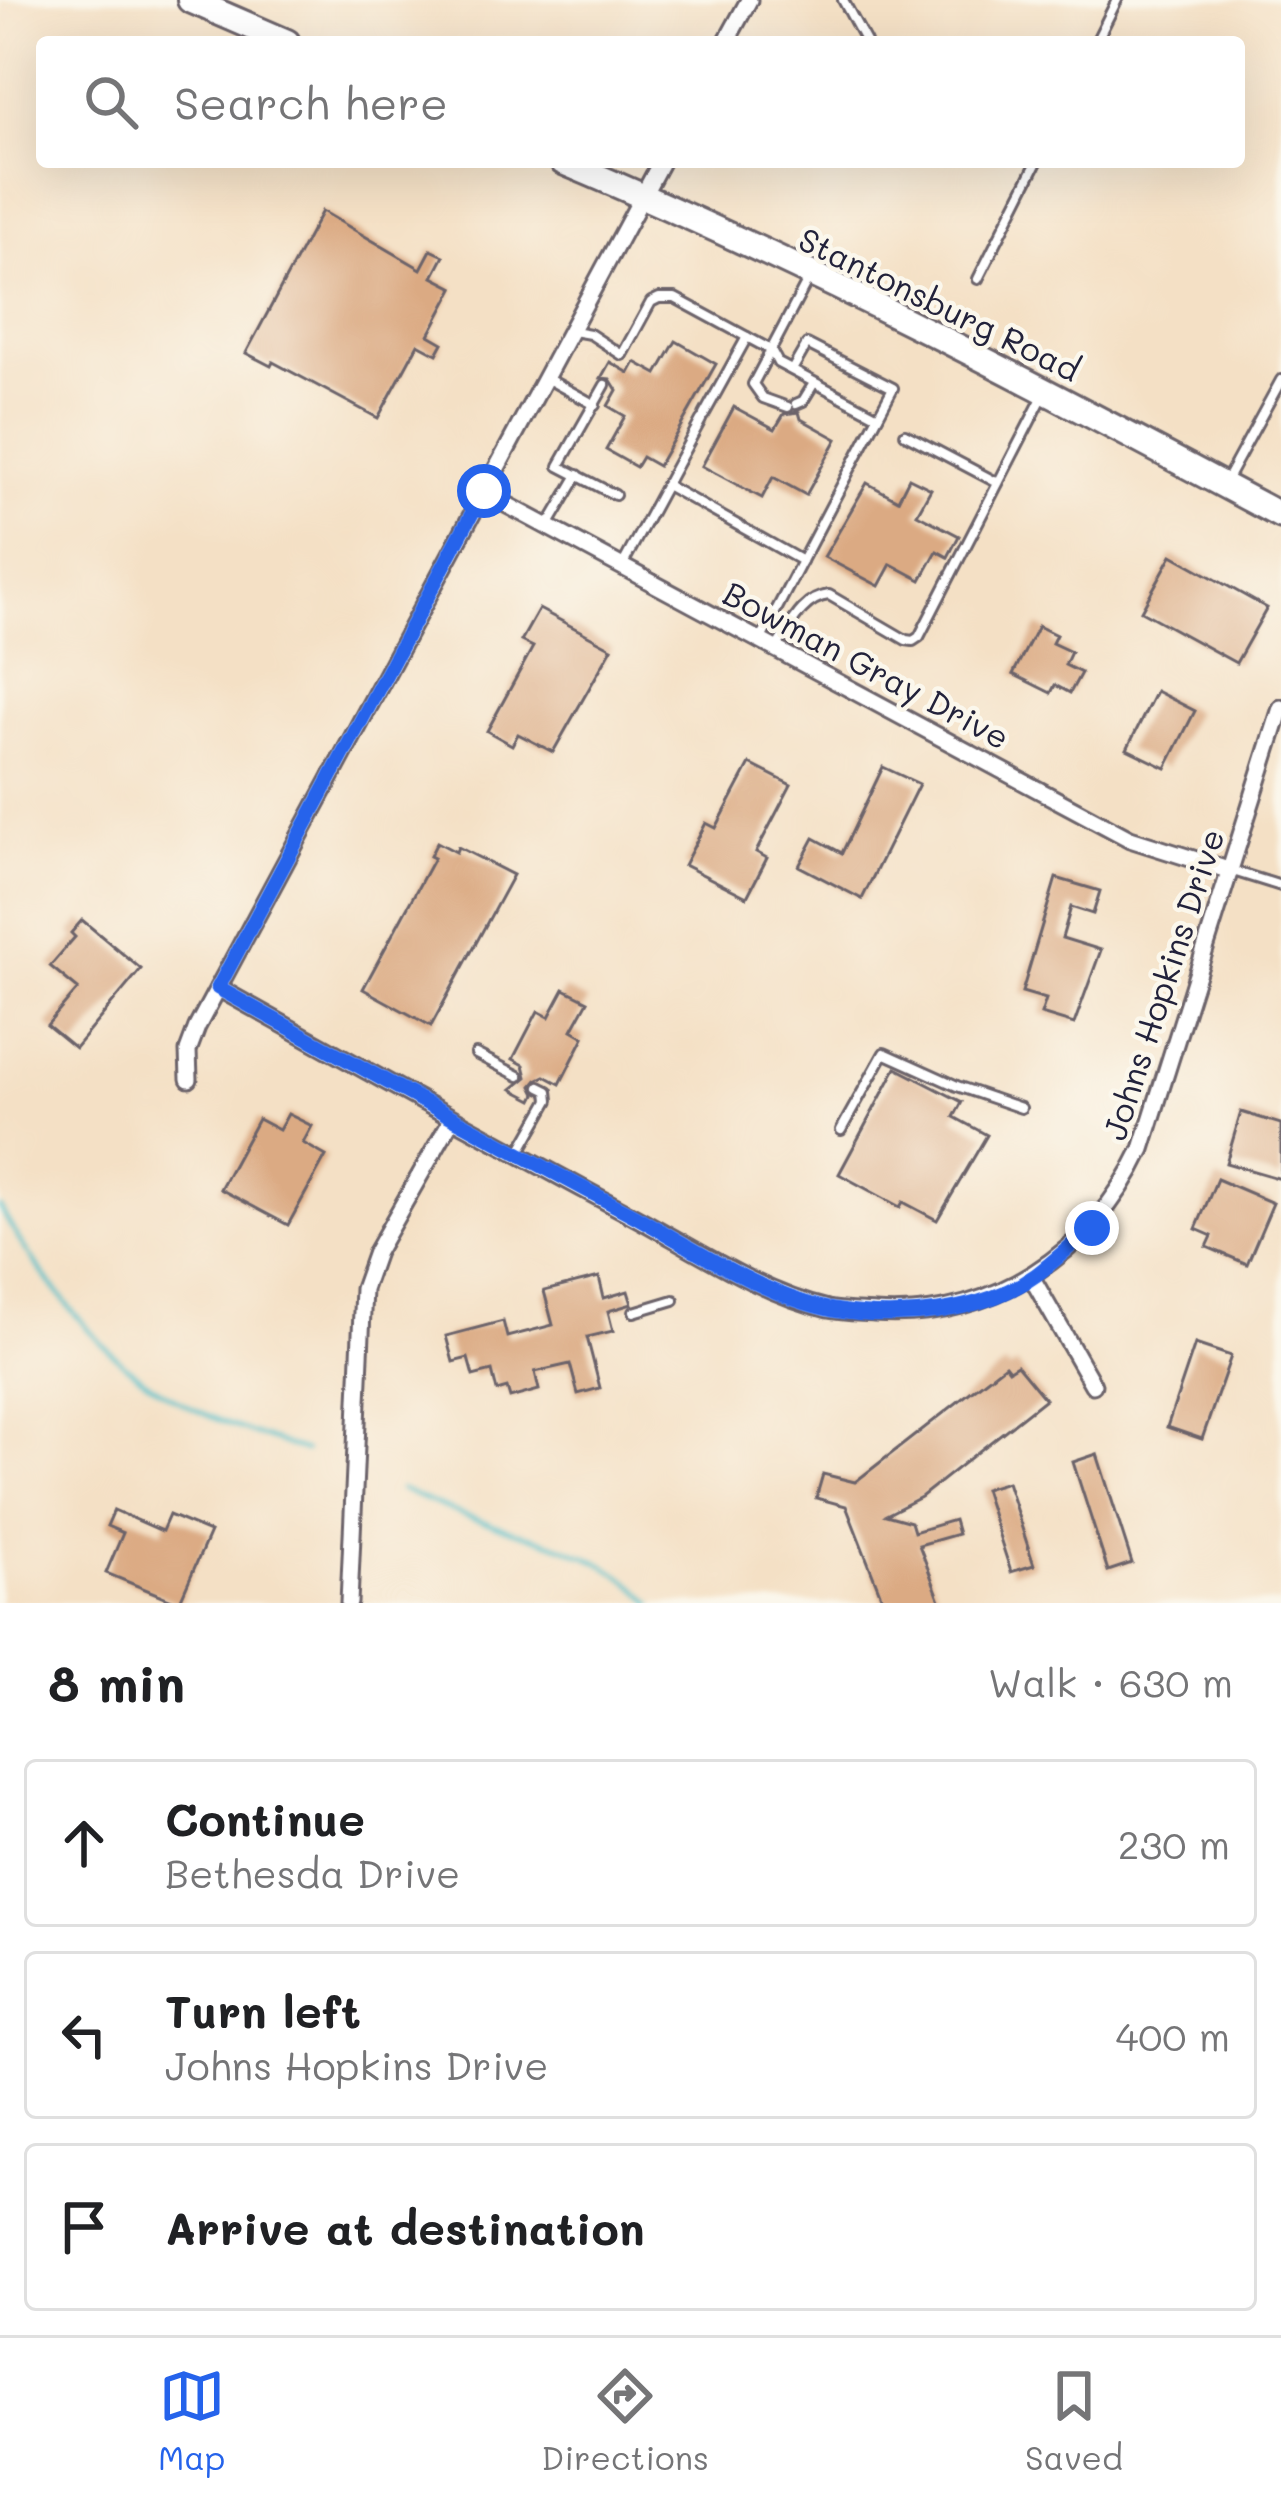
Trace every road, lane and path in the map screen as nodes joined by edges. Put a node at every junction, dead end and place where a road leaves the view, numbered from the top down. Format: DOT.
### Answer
graph roads {
  1 [pos="190,0"];
  2 [pos="749,0"];
  3 [pos="844,0"];
  4 [pos="1117,0"];
  5 [pos="273,36"];
  6 [pos="729,36"];
  7 [pos="863,36"];
  8 [pos="1099,36"];
  9 [pos="577,168"];
  10 [pos="658,168"];
  11 [pos="1033,168"];
  12 [pos="643,196"];
  13 [pos="810,275"];
  14 [pos="978,279"];
  15 [pos="572,330"];
  16 [pos="747,337"];
  17 [pos="771,350"];
  18 [pos="622,355"];
  19 [pos="616,365"];
  20 [pos="792,370"];
  21 [pos="546,378"];
  22 [pos="1281,380"];
  23 [pos="814,383"];
  24 [pos="605,385"];
  25 [pos="1046,390"];
  26 [pos="595,405"];
  27 [pos="878,416"];
  28 [pos="905,434"];
  29 [pos="578,475"];
  30 [pos="998,483"];
  31 [pos="666,485"];
  32 [pos="1224,485"];
  33 [pos="484,491"];
  34 [pos="615,495"];
  35 [pos="1281,516"];
  36 [pos="548,526"];
  37 [pos="802,561"];
  38 [pos="622,566"];
  39 [pos="768,645"];
  40 [pos="1281,708"];
  41 [pos="1231,871"];
  42 [pos="1280,882"];
  43 [pos="218,988"];
  44 [pos="476,1054"];
  45 [pos="519,1076"];
  46 [pos="189,1079"];
  47 [pos="540,1087"];
  48 [pos="1021,1108"];
  49 [pos="452,1119"];
  50 [pos="842,1130"];
  51 [pos="519,1154"];
  52 [pos="1032,1278"];
  53 [pos="674,1300"];
  54 [pos="634,1312"];
  55 [pos="1093,1385"];
  56 [pos="349,1603"];
  1 -- 5 [label="main road"];
  2 -- 6 [label="street"];
  3 -- 7 [label="lane"];
  4 -- 8 [label="lane"];
  9 -- 12 [label="main road, Stantonsburg Road"];
  10 -- 12 [label="street"];
  11 -- 14 [label="lane"];
  12 -- 13 [label="main road, Stantonsburg Road"];
  12 -- 15 [label="street"];
  13 -- 17 [label="lane"];
  13 -- 25 [label="main road, Stantonsburg Road"];
  15 -- 18 [label="lane"];
  15 -- 21 [label="street"];
  16 -- 17 [label="lane"];
  16 -- 18 [label="lane"];
  16 -- 31 [label="lane"];
  17 -- 20 [label="lane"];
  17 -- 23 [label="lane"];
  18 -- 19 [label="lane"];
  20 -- 23 [label="lane"];
  20 -- 27 [label="lane"];
  21 -- 26 [label="lane"];
  21 -- 33 [label="street"];
  22 -- 32 [label="lane"];
  23 -- 27 [label="lane"];
  24 -- 26 [label="lane"];
  25 -- 30 [label="lane"];
  25 -- 32 [label="main road, Stantonsburg Road"];
  26 -- 29 [label="lane"];
  27 -- 37 [label="lane"];
  28 -- 30 [label="lane"];
  29 -- 34 [label="lane"];
  29 -- 36 [label="lane"];
  30 -- 39 [label="lane"];
  31 -- 37 [label="lane"];
  31 -- 38 [label="lane"];
  32 -- 35 [label="main road, Stantonsburg Road"];
  33 -- 36 [label="street, Bowman Gray Drive"];
  33 -- 43 [label="street"];
  36 -- 38 [label="street, Bowman Gray Drive"];
  37 -- 39 [label="lane"];
  38 -- 39 [label="street, Bowman Gray Drive"];
  39 -- 41 [label="street, Bowman Gray Drive"];
  40 -- 41 [label="street, Johns Hopkins Drive"];
  41 -- 42 [label="lane"];
  41 -- 52 [label="street, Johns Hopkins Drive"];
  43 -- 46 [label="street"];
  43 -- 49 [label="street, Johns Hopkins Drive"];
  44 -- 45 [label="lane"];
  47 -- 51 [label="lane"];
  48 -- 50 [label="lane"];
  49 -- 51 [label="street, Johns Hopkins Drive"];
  49 -- 56 [label="street"];
  51 -- 52 [label="street, Johns Hopkins Drive"];
  52 -- 55 [label="street"];
  53 -- 54 [label="lane"];
}
